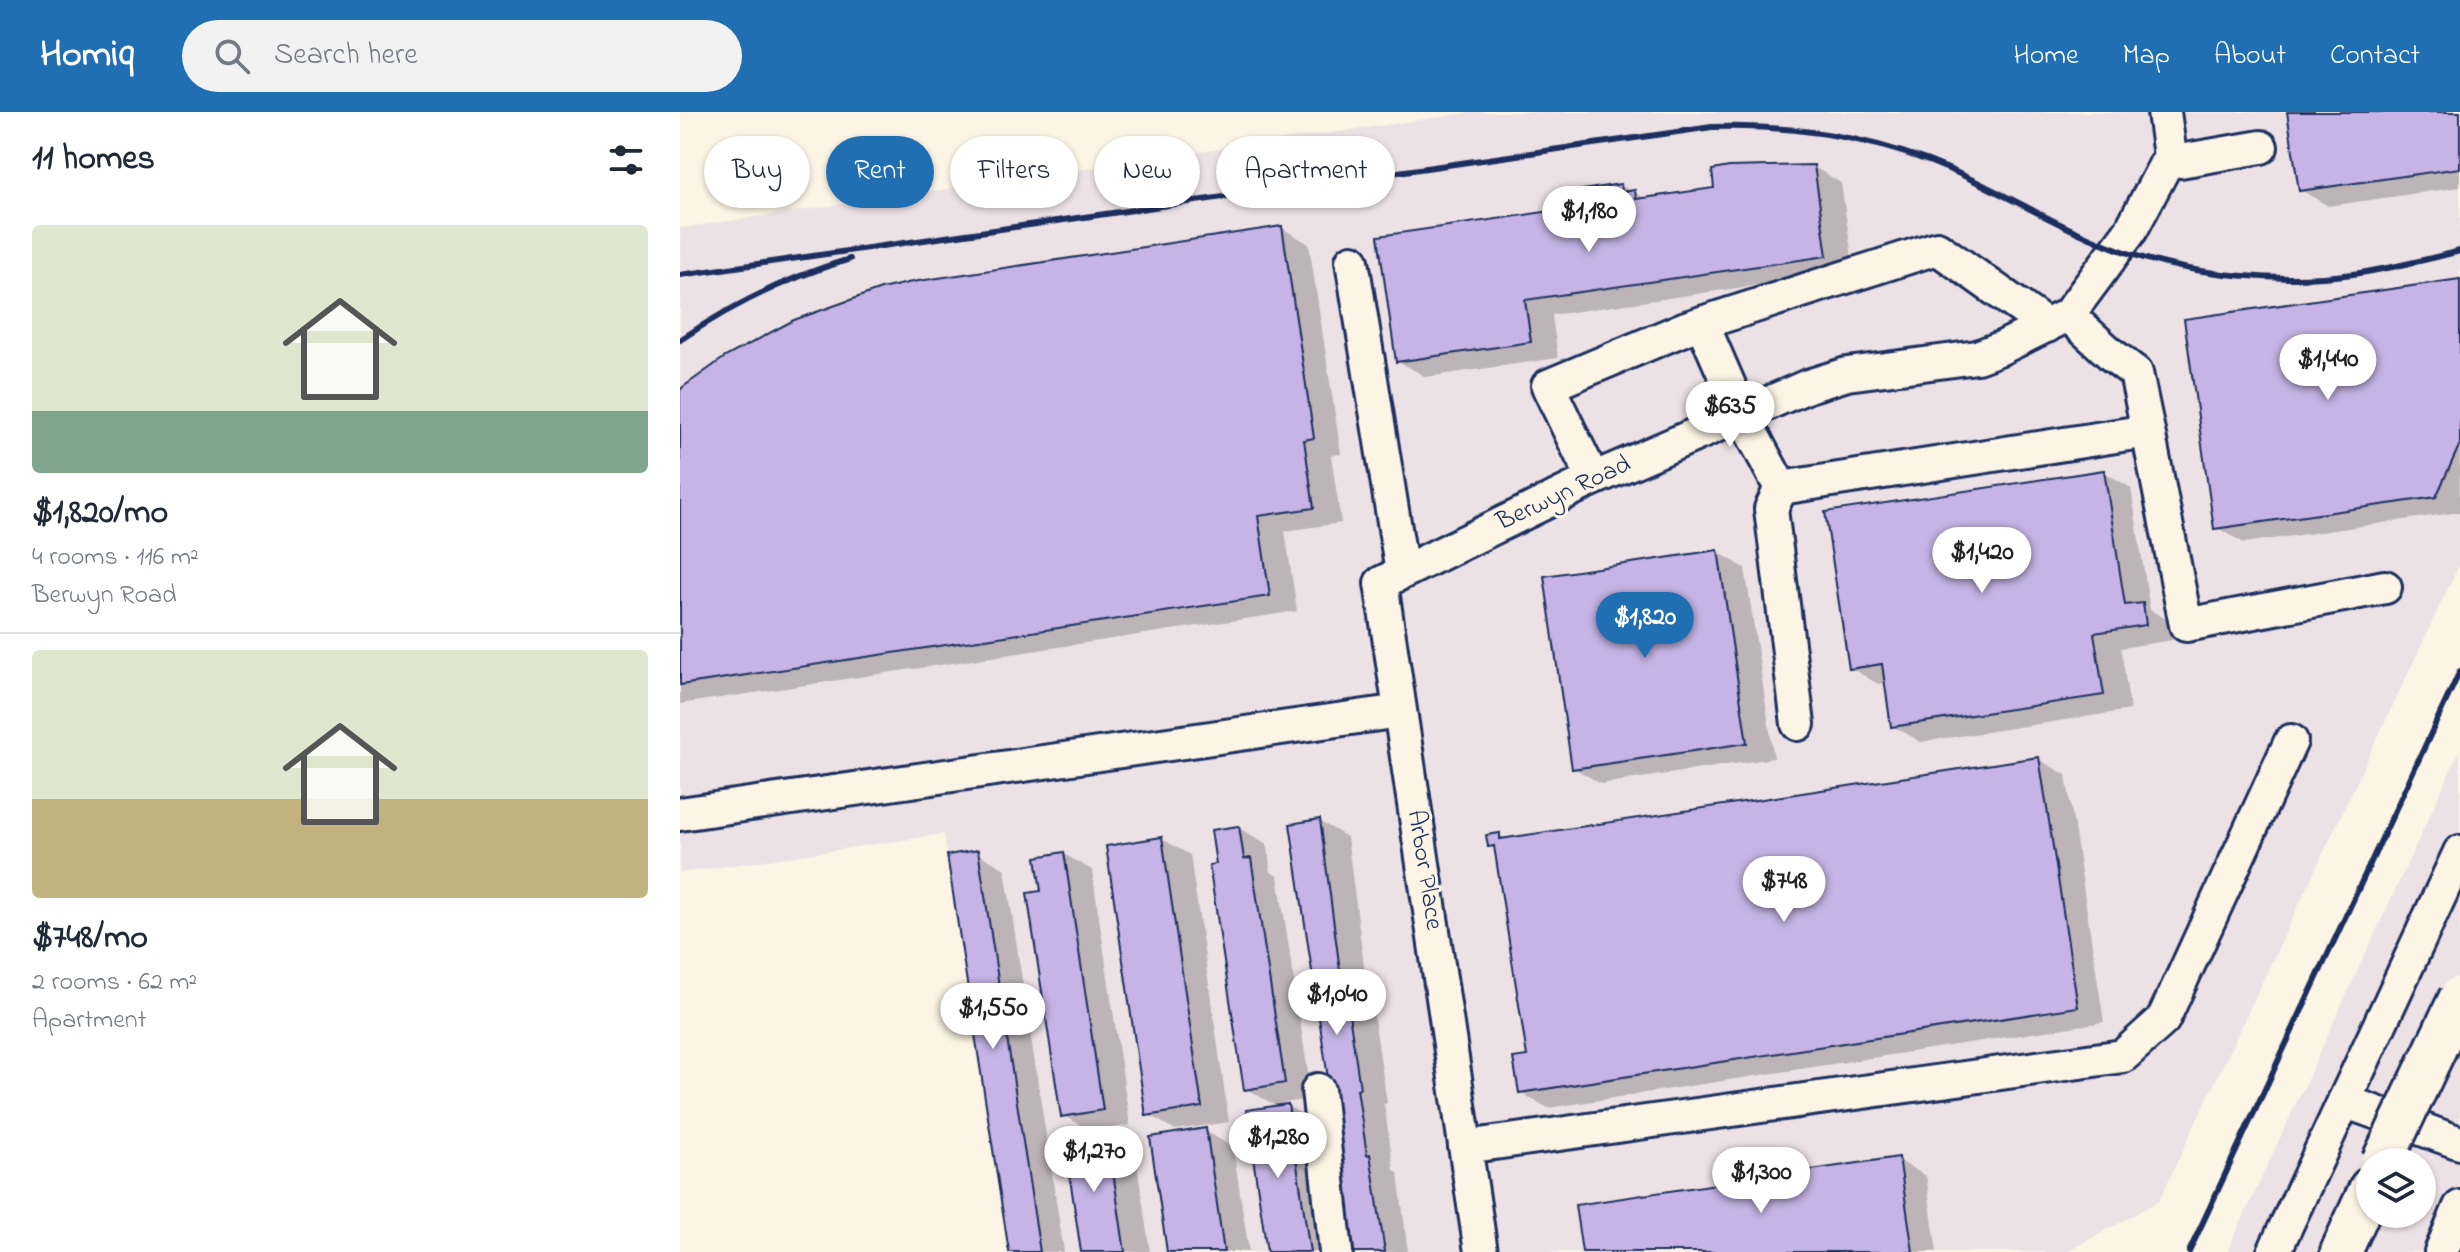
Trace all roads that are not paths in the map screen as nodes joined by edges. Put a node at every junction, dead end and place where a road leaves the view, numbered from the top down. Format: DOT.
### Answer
graph roads {
  1 [pos="2164,112"];
  2 [pos="2261,147"];
  3 [pos="2170,156"];
  4 [pos="1352,261"];
  5 [pos="2058,320"];
  6 [pos="1702,323"];
  7 [pos="1741,413"];
  8 [pos="2148,431"];
  9 [pos="1593,479"];
  10 [pos="1781,488"];
  11 [pos="1391,577"];
  12 [pos="2385,587"];
  13 [pos="1400,711"];
  14 [pos="1798,724"];
  15 [pos="2291,741"];
  16 [pos="680,814"];
  17 [pos="2460,852"];
  18 [pos="2460,997"];
  19 [pos="1318,1090"];
  20 [pos="2344,1101"];
  21 [pos="2460,1143"];
  22 [pos="1465,1147"];
  23 [pos="2389,1148"];
  24 [pos="2460,1207"];
  25 [pos="2356,1219"];
  26 [pos="1336,1252"];
  27 [pos="1481,1252"];
  28 [pos="2274,1252"];
  29 [pos="2341,1252"];
  30 [pos="2441,1252"];
  1 -- 3 [label="street"];
  2 -- 3 [label="street"];
  3 -- 5 [label="street"];
  4 -- 11 [label="street, Arbor Place"];
  5 -- 6 [label="street"];
  5 -- 7 [label="street, Berwyn Road"];
  5 -- 8 [label="street"];
  6 -- 7 [label="street"];
  6 -- 9 [label="street"];
  7 -- 9 [label="street, Berwyn Road"];
  7 -- 10 [label="street"];
  8 -- 10 [label="street"];
  8 -- 12 [label="street"];
  9 -- 11 [label="street, Berwyn Road"];
  10 -- 14 [label="street"];
  11 -- 13 [label="street, Arbor Place"];
  13 -- 16 [label="street"];
  13 -- 22 [label="street, Arbor Place"];
  15 -- 22 [label="street"];
  17 -- 20 [label="street"];
  18 -- 23 [label="main road, bridge"];
  19 -- 26 [label="street"];
  20 -- 21 [label="street"];
  20 -- 28 [label="street"];
  22 -- 27 [label="street, Arbor Place"];
  24 -- 30 [label="street"];
  25 -- 29 [label="main road"];
}
